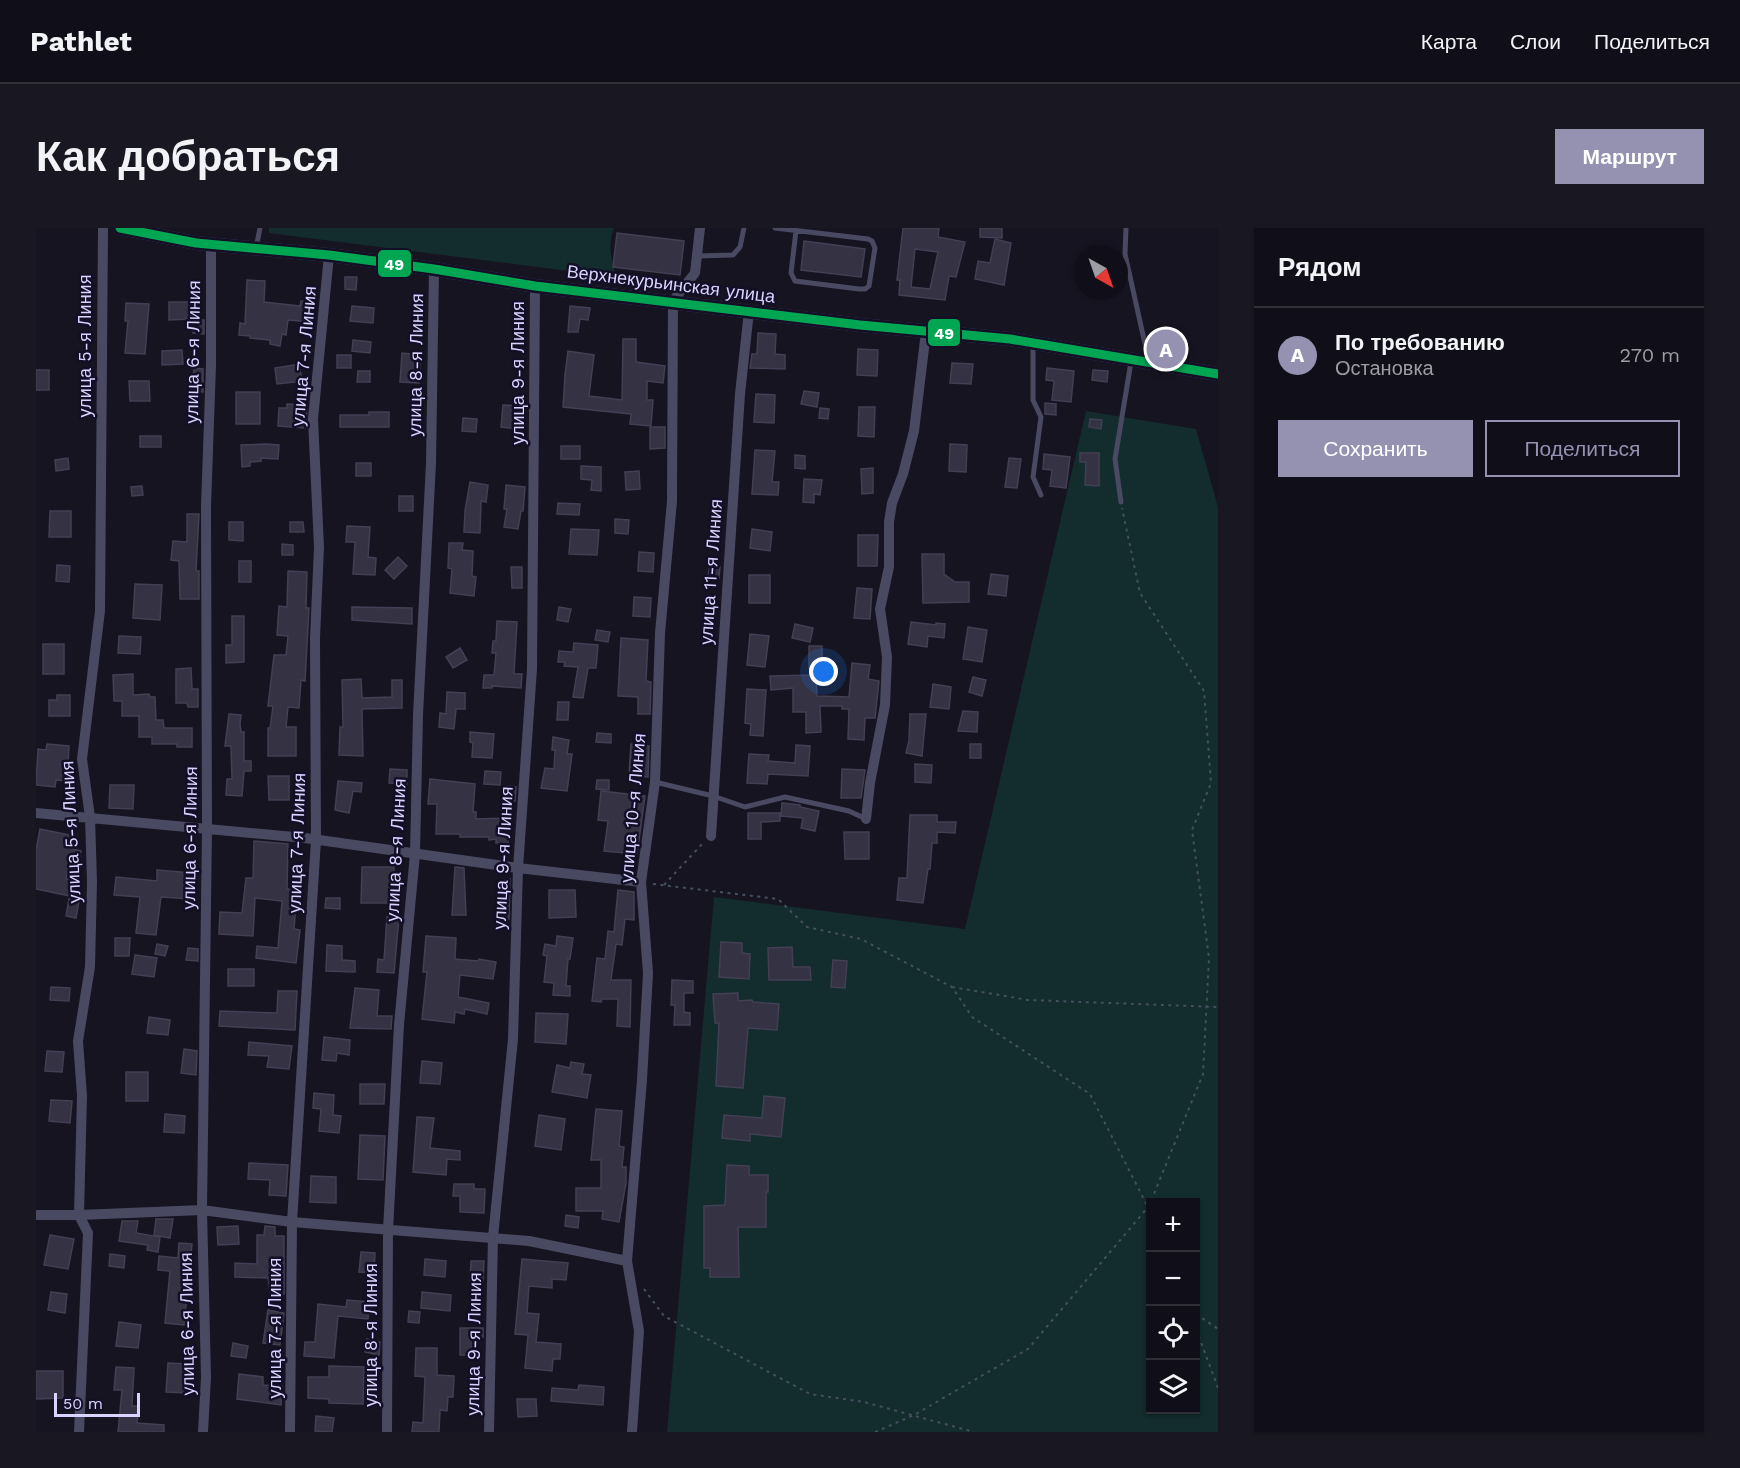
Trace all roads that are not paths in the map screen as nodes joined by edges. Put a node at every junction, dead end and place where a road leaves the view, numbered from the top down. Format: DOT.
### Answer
graph roads {
  1 [pos="103,228"];
  2 [pos="120,228"];
  3 [pos="260,228"];
  4 [pos="700,228"];
  5 [pos="744,228"];
  6 [pos="775,228"];
  7 [pos="1126,228"];
  8 [pos="796,231"];
  9 [pos="210,243"];
  10 [pos="256,248"];
  11 [pos="329,255"];
  12 [pos="697,256"];
  13 [pos="434,268"];
  14 [pos="535,286"];
  15 [pos="673,302"];
  16 [pos="748,311"];
  17 [pos="926,332"];
  18 [pos="1033,343"];
  19 [pos="1131,360"];
  20 [pos="1149,362"];
  21 [pos="1218,374"];
  22 [pos="1041,495"];
  23 [pos="1121,502"];
  24 [pos="656,782"];
  25 [pos="713,796"];
  26 [pos="36,813"];
  27 [pos="90,817"];
  28 [pos="866,819"];
  29 [pos="207,828"];
  30 [pos="711,836"];
  31 [pos="316,840"];
  32 [pos="415,854"];
  33 [pos="518,868"];
  34 [pos="641,882"];
  35 [pos="202,1209"];
  36 [pos="36,1215"];
  37 [pos="79,1215"];
  38 [pos="292,1222"];
  39 [pos="388,1230"];
  40 [pos="493,1237"];
  41 [pos="627,1261"];
  42 [pos="80,1432"];
  43 [pos="203,1432"];
  44 [pos="290,1432"];
  45 [pos="387,1432"];
  46 [pos="489,1432"];
  47 [pos="632,1432"];
  1 -- 27 [label="street, улица 5-я Линия"];
  2 -- 9 [label="street, Верхнекурьинская улица"];
  3 -- 10 [label="lane"];
  4 -- 12 [label="street"];
  5 -- 12 [label="lane"];
  6 -- 8 [label="lane"];
  7 -- 20 [label="lane"];
  9 -- 10 [label="street, Верхнекурьинская улица"];
  9 -- 29 [label="street, улица 6-я Линия"];
  10 -- 11 [label="street, Верхнекурьинская улица"];
  11 -- 13 [label="street, Верхнекурьинская улица"];
  11 -- 31 [label="street, улица 7-я Линия"];
  12 -- 15 [label="street"];
  13 -- 14 [label="street, Верхнекурьинская улица"];
  13 -- 32 [label="street, улица 8-я Линия"];
  14 -- 15 [label="street, Верхнекурьинская улица"];
  14 -- 33 [label="street, улица 9-я Линия"];
  15 -- 16 [label="street, Верхнекурьинская улица"];
  15 -- 24 [label="street, улица 10-я Линия"];
  16 -- 17 [label="street, Верхнекурьинская улица"];
  16 -- 25 [label="street, улица 11-я Линия"];
  17 -- 18 [label="street, Верхнекурьинская улица"];
  17 -- 28 [label="street"];
  18 -- 19 [label="street, Верхнекурьинская улица"];
  18 -- 22 [label="lane"];
  19 -- 20 [label="street, Верхнекурьинская улица"];
  19 -- 23 [label="lane"];
  20 -- 21 [label="street, Верхнекурьинская улица"];
  24 -- 25 [label="lane"];
  24 -- 34 [label="street, улица 10-я Линия"];
  25 -- 28 [label="lane"];
  25 -- 30 [label="street, улица 11-я Линия"];
  26 -- 27 [label="street"];
  27 -- 29 [label="street"];
  27 -- 37 [label="street, улица 5-я Линия"];
  29 -- 31 [label="street"];
  29 -- 35 [label="street, улица 6-я Линия"];
  31 -- 32 [label="street"];
  31 -- 38 [label="street, улица 7-я Линия"];
  32 -- 33 [label="street"];
  32 -- 39 [label="street, улица 8-я Линия"];
  33 -- 34 [label="street"];
  33 -- 40 [label="street, улица 9-я Линия"];
  34 -- 41 [label="street, улица 10-я Линия"];
  35 -- 37 [label="street"];
  35 -- 38 [label="street"];
  35 -- 43 [label="street, улица 6-я Линия"];
  36 -- 37 [label="street"];
  37 -- 42 [label="street, улица 5-я Линия"];
  38 -- 39 [label="street"];
  38 -- 44 [label="street, улица 7-я Линия"];
  39 -- 40 [label="street"];
  39 -- 45 [label="street, улица 8-я Линия"];
  40 -- 41 [label="street"];
  40 -- 46 [label="street, улица 9-я Линия"];
  41 -- 47 [label="street, улица 10-я Линия"];
}
